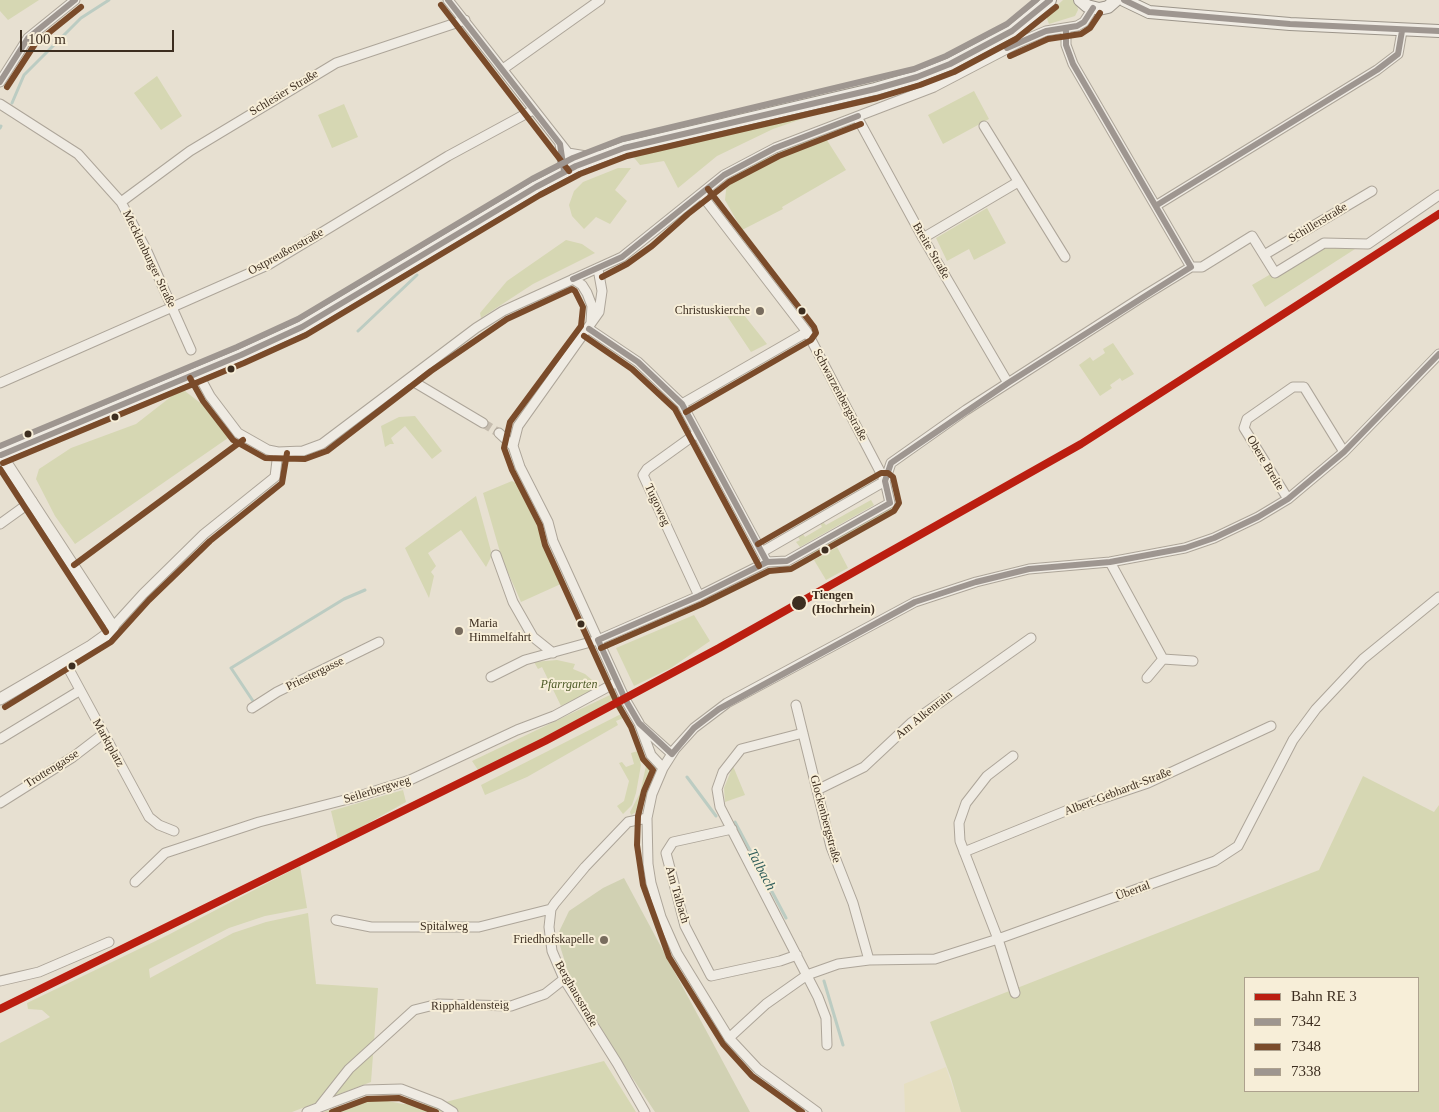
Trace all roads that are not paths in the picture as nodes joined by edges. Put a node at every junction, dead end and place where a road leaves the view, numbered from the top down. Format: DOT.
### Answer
graph roads {
  1 [pos="75,0"];
  2 [pos="448,0"];
  3 [pos="600,0"];
  4 [pos="1050,0"];
  5 [pos="1080,0"];
  6 [pos="1116,0"];
  7 [pos="1124,0"];
  8 [pos="1093,8"];
  9 [pos="465,20"];
  10 [pos="1066,29"];
  11 [pos="1402,31"];
  12 [pos="1439,31"];
  13 [pos="504,69"];
  14 [pos="0,82"];
  15 [pos="0,104"];
  16 [pos="533,110"];
  17 [pos="857,117"];
  18 [pos="984,126"];
  19 [pos="560,144"];
  20 [pos="568,153"];
  21 [pos="605,154"];
  22 [pos="565,171"];
  23 [pos="1018,182"];
  24 [pos="1372,191"];
  25 [pos="701,194"];
  26 [pos="1439,195"];
  27 [pos="121,202"];
  28 [pos="1157,205"];
  29 [pos="923,238"];
  30 [pos="1264,256"];
  31 [pos="1065,257"];
  32 [pos="1192,267"];
  33 [pos="600,268"];
  34 [pos="573,279"];
  35 [pos="173,308"];
  36 [pos="589,329"];
  37 [pos="807,332"];
  38 [pos="191,350"];
  39 [pos="1439,354"];
  40 [pos="198,374"];
  41 [pos="409,379"];
  42 [pos="0,383"];
  43 [pos="1008,383"];
  44 [pos="682,404"];
  45 [pos="484,423"];
  46 [pos="696,433"];
  47 [pos="499,434"];
  48 [pos="513,446"];
  49 [pos="278,452"];
  50 [pos="1344,452"];
  51 [pos="0,454"];
  52 [pos="885,480"];
  53 [pos="1288,499"];
  54 [pos="32,501"];
  55 [pos="0,524"];
  56 [pos="762,552"];
  57 [pos="496,555"];
  58 [pos="767,562"];
  59 [pos="1110,562"];
  60 [pos="699,596"];
  61 [pos="1439,597"];
  62 [pos="112,627"];
  63 [pos="1031,638"];
  64 [pos="598,640"];
  65 [pos="379,642"];
  66 [pos="553,654"];
  67 [pos="1163,659"];
  68 [pos="1193,661"];
  69 [pos="65,662"];
  70 [pos="491,677"];
  71 [pos="1147,678"];
  72 [pos="617,682"];
  73 [pos="79,691"];
  74 [pos="0,699"];
  75 [pos="796,705"];
  76 [pos="252,708"];
  77 [pos="638,723"];
  78 [pos="1271,726"];
  79 [pos="803,733"];
  80 [pos="103,734"];
  81 [pos="0,739"];
  82 [pos="672,754"];
  83 [pos="1013,756"];
  84 [pos="663,768"];
  85 [pos="817,790"];
  86 [pos="0,802"];
  87 [pos="647,818"];
  88 [pos="732,829"];
  89 [pos="174,831"];
  90 [pos="964,852"];
  91 [pos="134,882"];
  92 [pos="551,909"];
  93 [pos="336,920"];
  94 [pos="998,939"];
  95 [pos="109,942"];
  96 [pos="797,955"];
  97 [pos="869,960"];
  98 [pos="807,975"];
  99 [pos="564,979"];
  100 [pos="0,981"];
  101 [pos="1015,992"];
  102 [pos="729,1038"];
  103 [pos="827,1045"];
  104 [pos="319,1107"];
  105 [pos="307,1112"];
  106 [pos="453,1112"];
  107 [pos="645,1112"];
  108 [pos="817,1112"];
  1 -- 14 [label="street"];
  2 -- 9 [label="street"];
  3 -- 13 [label="street"];
  4 -- 21 [label="main road"];
  5 -- 8 [label="main road"];
  6 -- 8 [label="main road"];
  7 -- 11 [label="main road"];
  8 -- 10 [label="street"];
  9 -- 13 [label="street"];
  9 -- 27 [label="street, Schlesier Straße"];
  10 -- 17 [label="street"];
  10 -- 28 [label="street"];
  11 -- 12 [label="main road"];
  11 -- 28 [label="street"];
  13 -- 16 [label="street"];
  15 -- 27 [label="street, Mecklenburger Straße"];
  16 -- 19 [label="street"];
  16 -- 35 [label="street, Ostpreußenstraße"];
  17 -- 25 [label="street"];
  17 -- 29 [label="street, Breite Straße"];
  18 -- 23 [label="street"];
  19 -- 20 [label="street"];
  19 -- 22 [label="street"];
  20 -- 21 [label="street"];
  20 -- 22 [label="street"];
  21 -- 22 [label="main road"];
  22 -- 40 [label="main road"];
  23 -- 29 [label="street"];
  23 -- 31 [label="street"];
  24 -- 30 [label="street, Schillerstraße"];
  25 -- 33 [label="street"];
  25 -- 37 [label="street, Schwarzenbergstraße"];
  26 -- 30 [label="street"];
  27 -- 35 [label="street, Mecklenburger Straße"];
  28 -- 32 [label="street"];
  29 -- 43 [label="street, Breite Straße"];
  30 -- 32 [label="street"];
  32 -- 43 [label="street"];
  33 -- 34 [label="street"];
  33 -- 36 [label="street"];
  34 -- 36 [label="street"];
  34 -- 41 [label="street"];
  35 -- 38 [label="street, Mecklenburger Straße"];
  35 -- 42 [label="street, Ostpreußenstraße"];
  36 -- 44 [label="street"];
  36 -- 48 [label="street"];
  37 -- 44 [label="street"];
  37 -- 52 [label="street, Schwarzenbergstraße"];
  39 -- 50 [label="street"];
  40 -- 49 [label="street"];
  40 -- 51 [label="main road"];
  41 -- 45 [label="street"];
  41 -- 49 [label="street"];
  43 -- 52 [label="street"];
  44 -- 46 [label="street"];
  46 -- 56 [label="street"];
  46 -- 60 [label="street, Tugoweg"];
  47 -- 48 [label="street"];
  48 -- 64 [label="street"];
  49 -- 62 [label="street"];
  50 -- 53 [label="street"];
  50 -- 53 [label="street, Obere Breite"];
  51 -- 54 [label="street"];
  52 -- 56 [label="street"];
  52 -- 58 [label="street, Schwarzenbergstraße"];
  53 -- 59 [label="street"];
  54 -- 55 [label="street"];
  54 -- 62 [label="street"];
  56 -- 58 [label="street"];
  57 -- 66 [label="street"];
  58 -- 60 [label="street"];
  59 -- 67 [label="street"];
  59 -- 82 [label="street"];
  60 -- 64 [label="street"];
  61 -- 94 [label="street, Übertal"];
  62 -- 69 [label="street"];
  63 -- 85 [label="street, Am Alkenrain"];
  64 -- 66 [label="street"];
  64 -- 72 [label="street"];
  65 -- 76 [label="street, Priestergasse"];
  66 -- 70 [label="street"];
  67 -- 68 [label="street"];
  67 -- 71 [label="street"];
  69 -- 73 [label="street, Marktplatz"];
  69 -- 74 [label="street"];
  72 -- 77 [label="street"];
  72 -- 91 [label="street, Seilerbergweg"];
  73 -- 80 [label="street, Marktplatz"];
  73 -- 81 [label="street"];
  75 -- 79 [label="street, Glockenbergstraße"];
  77 -- 82 [label="street"];
  77 -- 84 [label="street"];
  78 -- 90 [label="street, Albert-Gebhardt-Straße"];
  79 -- 85 [label="street, Glockenbergstraße"];
  79 -- 88 [label="street"];
  80 -- 86 [label="street, Trottengasse"];
  80 -- 89 [label="street, Marktplatz"];
  82 -- 84 [label="street"];
  83 -- 90 [label="street"];
  84 -- 87 [label="street"];
  85 -- 97 [label="street, Glockenbergstraße"];
  87 -- 92 [label="street"];
  87 -- 102 [label="street"];
  88 -- 96 [label="street"];
  88 -- 96 [label="street, Am Talbach"];
  90 -- 94 [label="street"];
  92 -- 93 [label="street, Spitalweg"];
  92 -- 99 [label="street, Berghausstraße"];
  94 -- 97 [label="street, Übertal"];
  94 -- 101 [label="street"];
  95 -- 100 [label="street"];
  96 -- 98 [label="street"];
  97 -- 98 [label="street, Übertal"];
  98 -- 102 [label="street, Übertal"];
  98 -- 103 [label="street"];
  99 -- 104 [label="street, Ripphaldensteig"];
  99 -- 107 [label="street, Berghausstraße"];
  102 -- 108 [label="street"];
  104 -- 105 [label="street"];
  104 -- 106 [label="street"];
}
